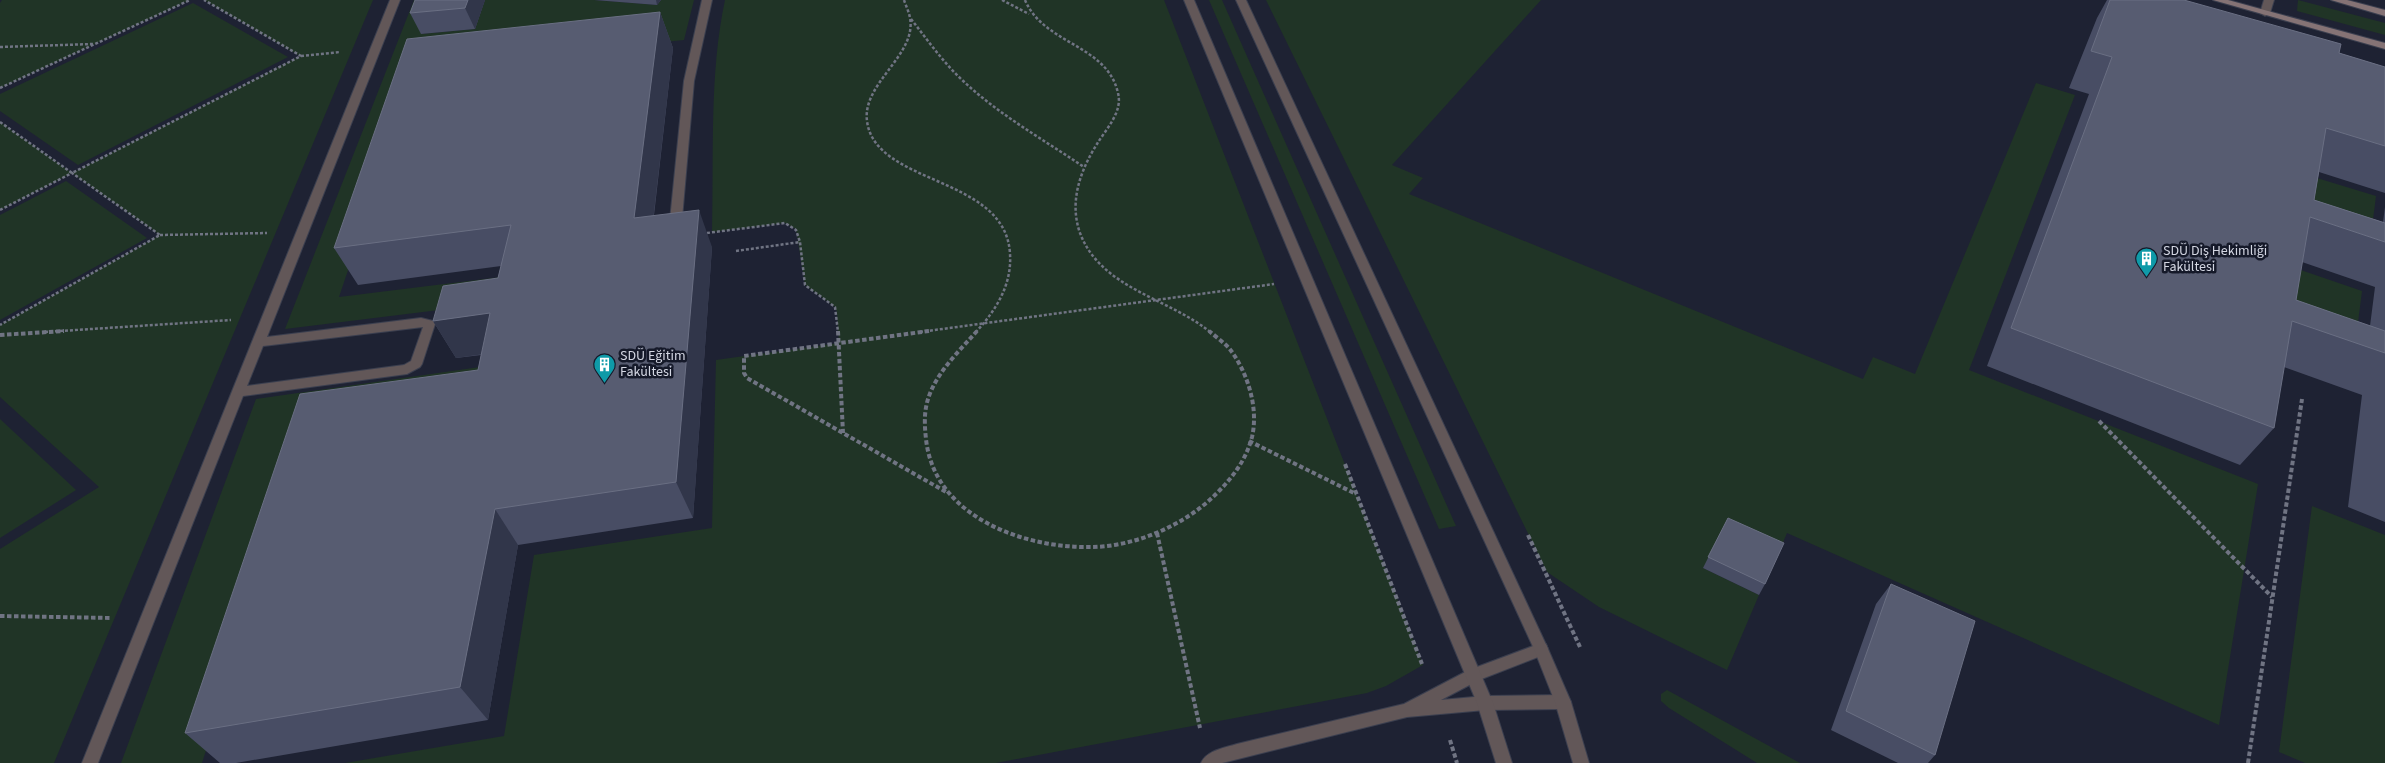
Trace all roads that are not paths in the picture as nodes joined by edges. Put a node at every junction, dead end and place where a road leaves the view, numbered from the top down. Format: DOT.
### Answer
graph roads {
  1 [pos="395,0"];
  2 [pos="707,0"];
  3 [pos="1189,0"];
  4 [pos="1241,0"];
  5 [pos="2222,0"];
  6 [pos="2269,0"];
  7 [pos="2336,0"];
  8 [pos="2265,13"];
  9 [pos="2385,13"];
  10 [pos="2385,46"];
  11 [pos="674,238"];
  12 [pos="258,342"];
  13 [pos="238,392"];
  14 [pos="1541,649"];
  15 [pos="1474,675"];
  16 [pos="1562,702"];
  17 [pos="1485,703"];
  18 [pos="1407,710"];
  19 [pos="90,763"];
  20 [pos="1209,763"];
  21 [pos="1504,763"];
  22 [pos="1581,763"];
  1 -- 12 [label="street"];
  2 -- 11 [label="street"];
  3 -- 15 [label="street"];
  4 -- 14 [label="street"];
  5 -- 8 [label="street"];
  6 -- 8 [label="street"];
  7 -- 9 [label="street"];
  8 -- 10 [label="street"];
  12 -- 13 [label="street"];
  12 -- 13 [label="street"];
  13 -- 19 [label="street"];
  14 -- 15 [label="street"];
  14 -- 16 [label="street"];
  15 -- 17 [label="street"];
  15 -- 18 [label="street"];
  16 -- 17 [label="street"];
  16 -- 22 [label="street"];
  17 -- 18 [label="street"];
  17 -- 21 [label="street"];
  18 -- 20 [label="street"];
}
